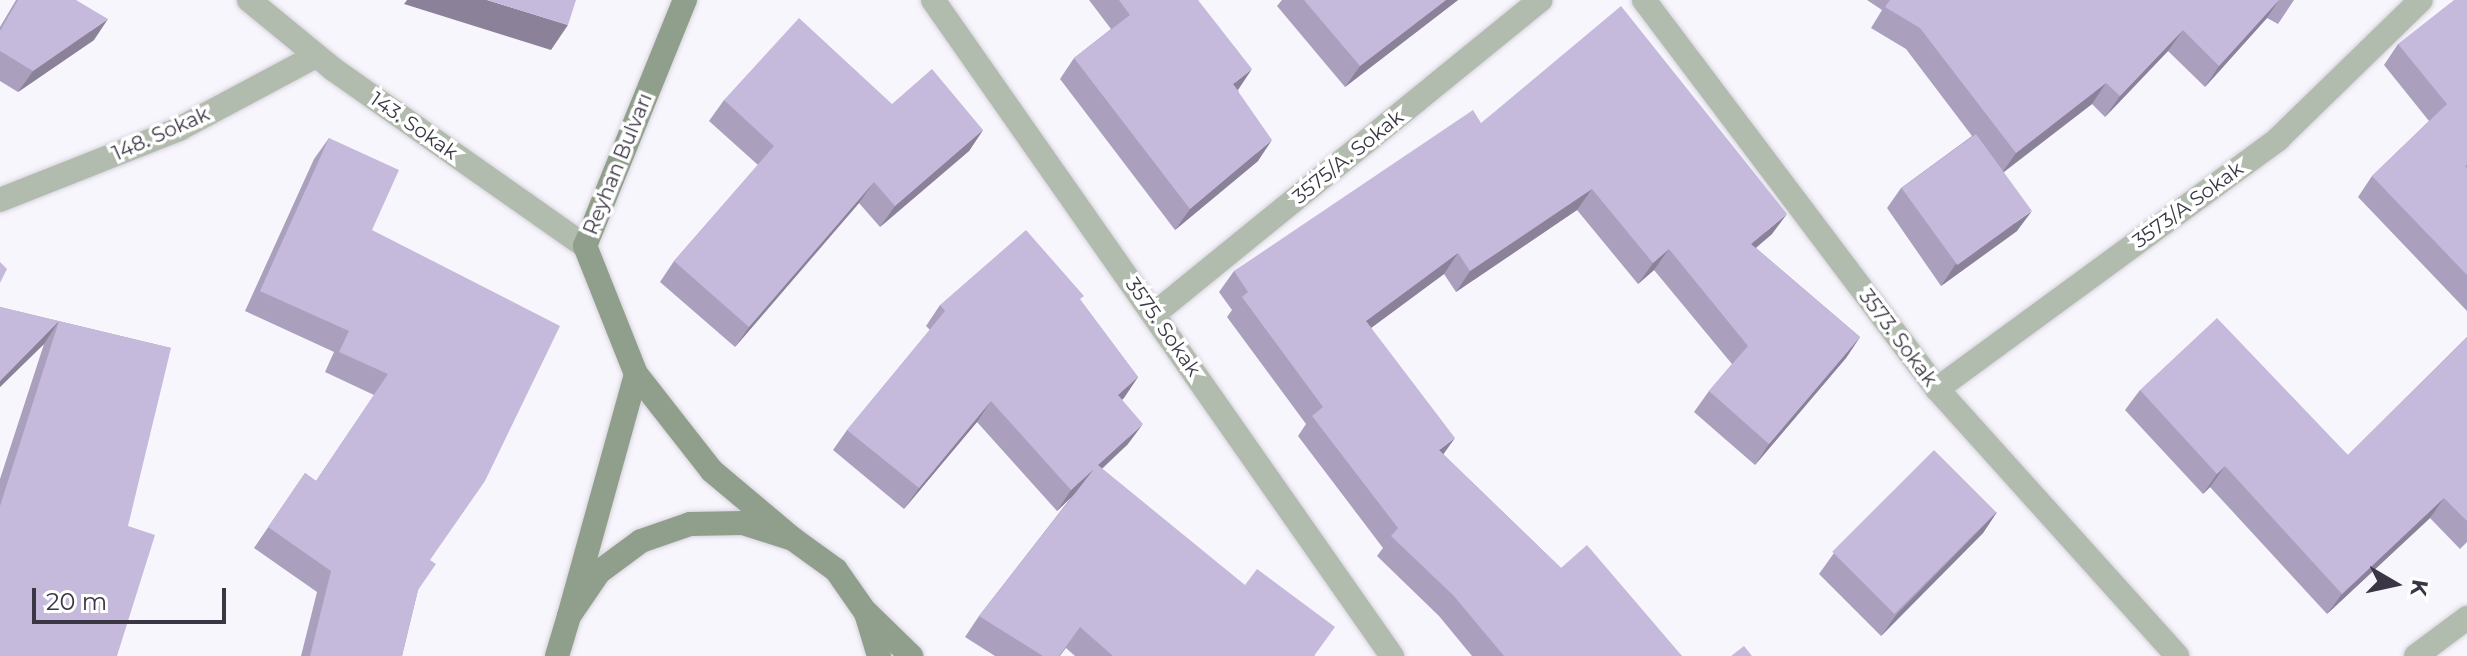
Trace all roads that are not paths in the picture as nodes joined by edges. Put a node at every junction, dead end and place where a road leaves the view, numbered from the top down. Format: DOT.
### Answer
graph roads {
  1 [pos="249,0"];
  2 [pos="685,0"];
  3 [pos="933,0"];
  4 [pos="1541,0"];
  5 [pos="1644,0"];
  6 [pos="2421,0"];
  7 [pos="316,56"];
  8 [pos="0,200"];
  9 [pos="585,246"];
  10 [pos="1154,314"];
  11 [pos="636,374"];
  12 [pos="1937,389"];
  13 [pos="793,539"];
  14 [pos="866,613"];
  15 [pos="569,616"];
  16 [pos="2467,618"];
  17 [pos="557,656"];
  18 [pos="879,656"];
  19 [pos="911,656"];
  20 [pos="1392,656"];
  21 [pos="2177,656"];
  22 [pos="2416,656"];
  1 -- 7 [label="street, 143. Sokak"];
  2 -- 9 [label="main road, Reyhan Bulvarı"];
  3 -- 10 [label="street, 3575. Sokak"];
  4 -- 10 [label="street, 3575/A. Sokak"];
  5 -- 12 [label="street, 3573. Sokak"];
  6 -- 12 [label="street, 3573/A Sokak"];
  7 -- 8 [label="street, 148. Sokak"];
  7 -- 9 [label="street, 143. Sokak"];
  9 -- 11 [label="main road, Reyhan Bulvarı"];
  10 -- 20 [label="street, 3575. Sokak"];
  11 -- 13 [label="main road, Reyhan Bulvarı"];
  11 -- 15 [label="main road"];
  12 -- 21 [label="street, 3573. Sokak"];
  13 -- 14 [label="main road"];
  13 -- 15 [label="main road"];
  14 -- 18 [label="main road"];
  14 -- 19 [label="main road"];
  15 -- 17 [label="main road"];
  16 -- 22 [label="street"];
}
